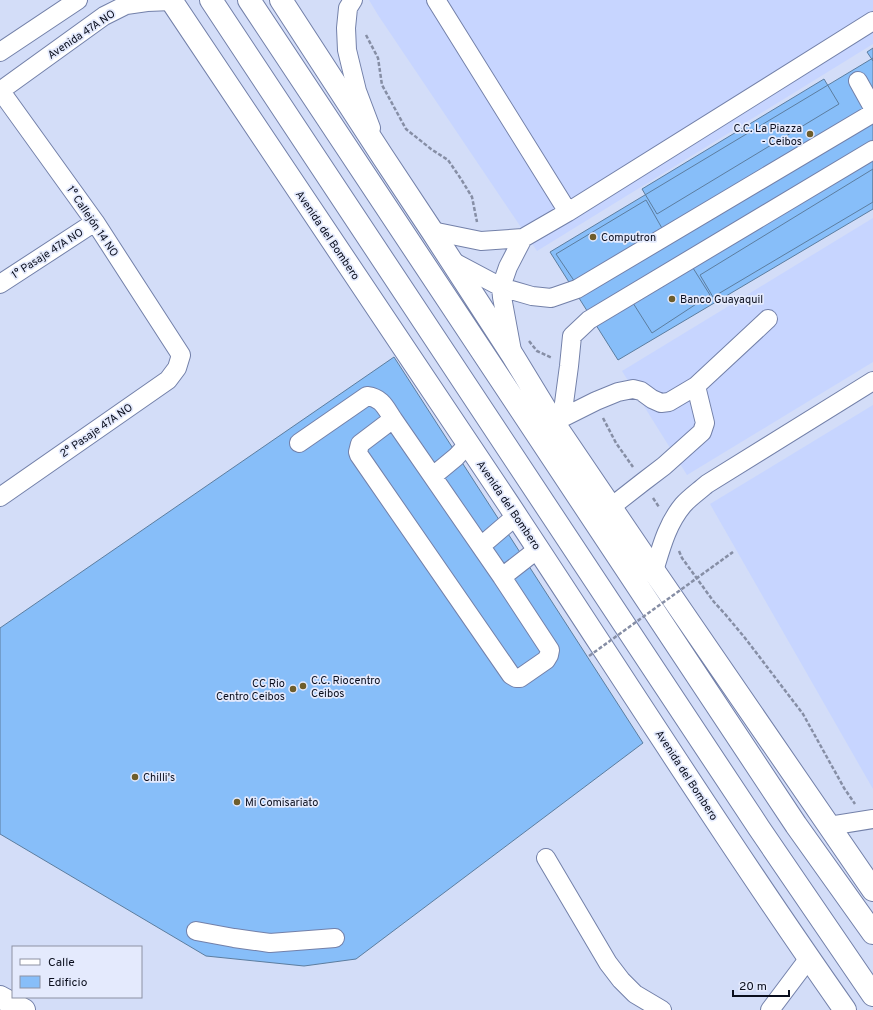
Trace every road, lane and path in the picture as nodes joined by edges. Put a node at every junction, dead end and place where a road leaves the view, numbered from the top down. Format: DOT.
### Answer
graph roads {
  1 [pos="78,0"];
  2 [pos="211,0"];
  3 [pos="223,0"];
  4 [pos="249,0"];
  5 [pos="281,0"];
  6 [pos="353,0"];
  7 [pos="436,0"];
  8 [pos="171,1"];
  9 [pos="873,21"];
  10 [pos="0,52"];
  11 [pos="858,81"];
  12 [pos="0,90"];
  13 [pos="873,108"];
  14 [pos="873,113"];
  15 [pos="873,150"];
  16 [pos="382,157"];
  17 [pos="568,212"];
  18 [pos="95,222"];
  19 [pos="432,231"];
  20 [pos="523,238"];
  21 [pos="452,261"];
  22 [pos="0,284"];
  23 [pos="501,287"];
  24 [pos="768,319"];
  25 [pos="181,355"];
  26 [pos="513,356"];
  27 [pos="873,381"];
  28 [pos="696,386"];
  29 [pos="393,419"];
  30 [pos="559,421"];
  31 [pos="299,443"];
  32 [pos="468,444"];
  33 [pos="433,476"];
  34 [pos="0,497"];
  35 [pos="611,508"];
  36 [pos="516,516"];
  37 [pos="481,546"];
  38 [pos="538,549"];
  39 [pos="733,552"];
  40 [pos="654,571"];
  41 [pos="502,577"];
  42 [pos="589,656"];
  43 [pos="873,819"];
  44 [pos="829,826"];
  45 [pos="546,858"];
  46 [pos="873,890"];
  47 [pos="196,930"];
  48 [pos="873,933"];
  49 [pos="335,938"];
  50 [pos="809,958"];
  51 [pos="873,973"];
  52 [pos="873,995"];
  53 [pos="0,997"];
  54 [pos="24,1010"];
  55 [pos="662,1010"];
  56 [pos="770,1010"];
  57 [pos="846,1010"];
  1 -- 10 [label="street"];
  2 -- 52 [label="main road"];
  3 -- 51 [label="main road"];
  4 -- 48 [label="main road"];
  5 -- 16 [label="main road"];
  6 -- 16 [label="street"];
  7 -- 17 [label="street"];
  8 -- 12 [label="street, Avenida 47A NO"];
  8 -- 32 [label="main road, Avenida del Bombero"];
  9 -- 17 [label="street"];
  11 -- 13 [label="street"];
  12 -- 18 [label="street, 1° Callejón 14 NO"];
  14 -- 23 [label="street"];
  15 -- 30 [label="street"];
  16 -- 19 [label="main road"];
  17 -- 20 [label="street"];
  18 -- 22 [label="street, 1° Pasaje 47A NO"];
  18 -- 25 [label="street, 1° Callejón 14 NO"];
  19 -- 20 [label="street"];
  19 -- 21 [label="main road"];
  20 -- 23 [label="street"];
  21 -- 23 [label="street"];
  21 -- 26 [label="main road"];
  23 -- 26 [label="street"];
  24 -- 28 [label="street"];
  25 -- 34 [label="street, 2° Pasaje 47A NO"];
  26 -- 30 [label="main road"];
  27 -- 40 [label="street"];
  28 -- 30 [label="street"];
  28 -- 35 [label="street"];
  29 -- 31 [label="street"];
  29 -- 33 [label="street"];
  29 -- 41 [label="street"];
  30 -- 35 [label="main road"];
  32 -- 33 [label="street"];
  32 -- 36 [label="main road, Avenida del Bombero"];
  33 -- 37 [label="street"];
  35 -- 40 [label="main road"];
  36 -- 37 [label="street"];
  36 -- 38 [label="main road, Avenida del Bombero"];
  37 -- 41 [label="street"];
  38 -- 41 [label="street"];
  38 -- 50 [label="main road, Avenida del Bombero"];
  39 -- 42 [label="path, bridge"];
  40 -- 44 [label="main road"];
  43 -- 44 [label="street"];
  44 -- 46 [label="main road"];
  45 -- 55 [label="street"];
  47 -- 49 [label="street"];
  50 -- 56 [label="street"];
  50 -- 57 [label="main road, Avenida del Bombero"];
  53 -- 54 [label="main road"];
}
